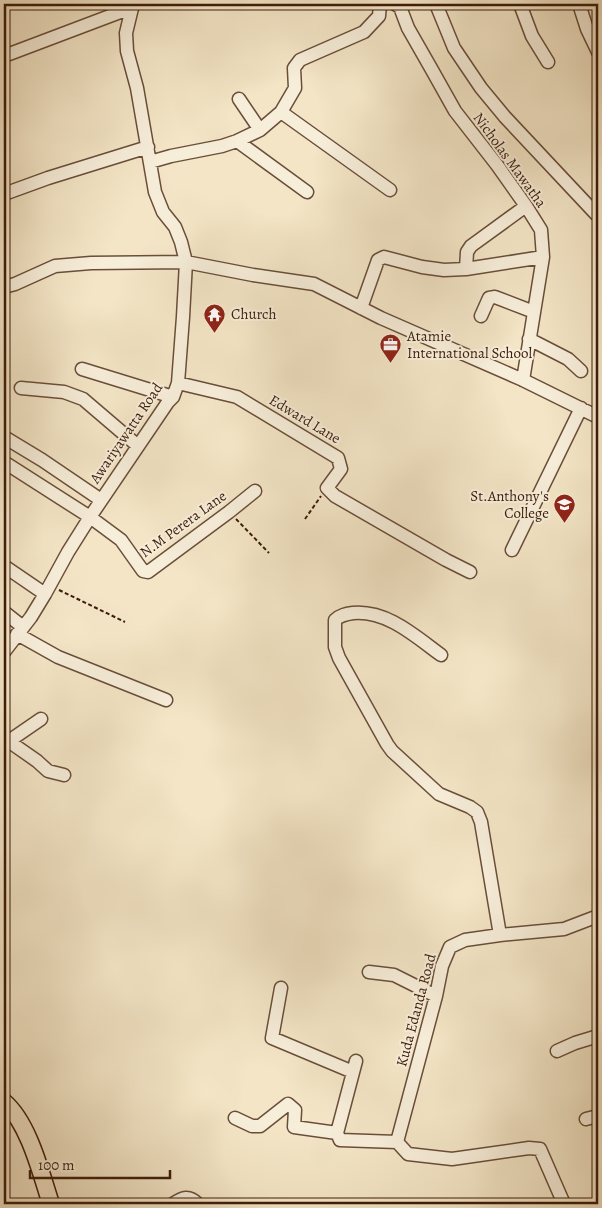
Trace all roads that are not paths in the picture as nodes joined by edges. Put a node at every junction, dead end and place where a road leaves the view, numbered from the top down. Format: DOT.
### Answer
graph roads {
  1 [pos="384,4"];
  2 [pos="395,4"];
  3 [pos="436,4"];
  4 [pos="520,4"];
  5 [pos="579,4"];
  6 [pos="132,6"];
  7 [pos="598,52"];
  8 [pos="4,56"];
  9 [pos="548,62"];
  10 [pos="239,99"];
  11 [pos="281,112"];
  12 [pos="260,130"];
  13 [pos="238,141"];
  14 [pos="148,147"];
  15 [pos="150,162"];
  16 [pos="390,190"];
  17 [pos="307,192"];
  18 [pos="4,194"];
  19 [pos="526,206"];
  20 [pos="596,214"];
  21 [pos="543,257"];
  22 [pos="186,262"];
  23 [pos="466,269"];
  24 [pos="4,287"];
  25 [pos="361,308"];
  26 [pos="534,312"];
  27 [pos="481,316"];
  28 [pos="529,339"];
  29 [pos="82,370"];
  30 [pos="581,372"];
  31 [pos="522,380"];
  32 [pos="178,383"];
  33 [pos="21,388"];
  34 [pos="174,397"];
  35 [pos="580,408"];
  36 [pos="598,417"];
  37 [pos="4,437"];
  38 [pos="138,446"];
  39 [pos="4,462"];
  40 [pos="255,490"];
  41 [pos="101,500"];
  42 [pos="90,516"];
  43 [pos="512,550"];
  44 [pos="4,566"];
  45 [pos="470,572"];
  46 [pos="47,590"];
  47 [pos="4,612"];
  48 [pos="20,631"];
  49 [pos="4,652"];
  50 [pos="441,655"];
  51 [pos="166,700"];
  52 [pos="41,719"];
  53 [pos="6,740"];
  54 [pos="64,775"];
  55 [pos="598,916"];
  56 [pos="500,935"];
  57 [pos="369,972"];
  58 [pos="281,988"];
  59 [pos="436,996"];
  60 [pos="598,1036"];
  61 [pos="557,1051"];
  62 [pos="4,1102"];
  63 [pos="235,1118"];
  64 [pos="337,1133"];
  65 [pos="398,1142"];
  66 [pos="51,1204"];
  67 [pos="173,1204"];
  68 [pos="198,1204"];
  69 [pos="564,1204"];
  1 -- 11 [label="street"];
  2 -- 19 [label="street, Nicholas Mawatha"];
  3 -- 20 [label="street"];
  4 -- 9 [label="street"];
  5 -- 7 [label="street"];
  6 -- 8 [label="street"];
  6 -- 14 [label="street, Awariyawatta Road"];
  10 -- 12 [label="street"];
  11 -- 12 [label="street"];
  11 -- 16 [label="street"];
  12 -- 13 [label="street"];
  13 -- 15 [label="street"];
  13 -- 17 [label="street"];
  14 -- 15 [label="street, Awariyawatta Road"];
  14 -- 18 [label="street"];
  15 -- 22 [label="street, Awariyawatta Road"];
  19 -- 21 [label="street, Nicholas Mawatha"];
  19 -- 23 [label="street"];
  21 -- 23 [label="street"];
  21 -- 26 [label="street, Nicholas Mawatha"];
  22 -- 24 [label="street"];
  22 -- 25 [label="street"];
  22 -- 32 [label="street, Awariyawatta Road"];
  23 -- 25 [label="street"];
  25 -- 31 [label="street"];
  26 -- 27 [label="street"];
  26 -- 28 [label="street, Nicholas Mawatha"];
  28 -- 30 [label="street"];
  28 -- 31 [label="street, Nicholas Mawatha"];
  29 -- 34 [label="street"];
  31 -- 35 [label="street"];
  32 -- 34 [label="street, Awariyawatta Road"];
  32 -- 45 [label="street, Edward Lane"];
  33 -- 38 [label="street"];
  34 -- 38 [label="street, Awariyawatta Road"];
  35 -- 36 [label="street"];
  35 -- 43 [label="street"];
  37 -- 41 [label="street"];
  38 -- 41 [label="street, Awariyawatta Road"];
  39 -- 42 [label="street"];
  40 -- 42 [label="street, N.M Perera Lane"];
  41 -- 42 [label="street, Awariyawatta Road"];
  42 -- 46 [label="street, Awariyawatta Road"];
  44 -- 46 [label="street"];
  46 -- 48 [label="street, Awariyawatta Road"];
  47 -- 48 [label="street"];
  48 -- 49 [label="street, Awariyawatta Road"];
  48 -- 51 [label="street"];
  50 -- 56 [label="street"];
  52 -- 53 [label="street"];
  53 -- 54 [label="street"];
  55 -- 56 [label="street, Kuda Edanda Road"];
  56 -- 59 [label="street, Kuda Edanda Road"];
  57 -- 59 [label="street"];
  58 -- 64 [label="street"];
  59 -- 65 [label="street, Kuda Edanda Road"];
  60 -- 61 [label="street"];
  62 -- 66 [label="main road"];
  63 -- 64 [label="street"];
  64 -- 65 [label="street"];
  65 -- 69 [label="street"];
  67 -- 68 [label="street"];
}
